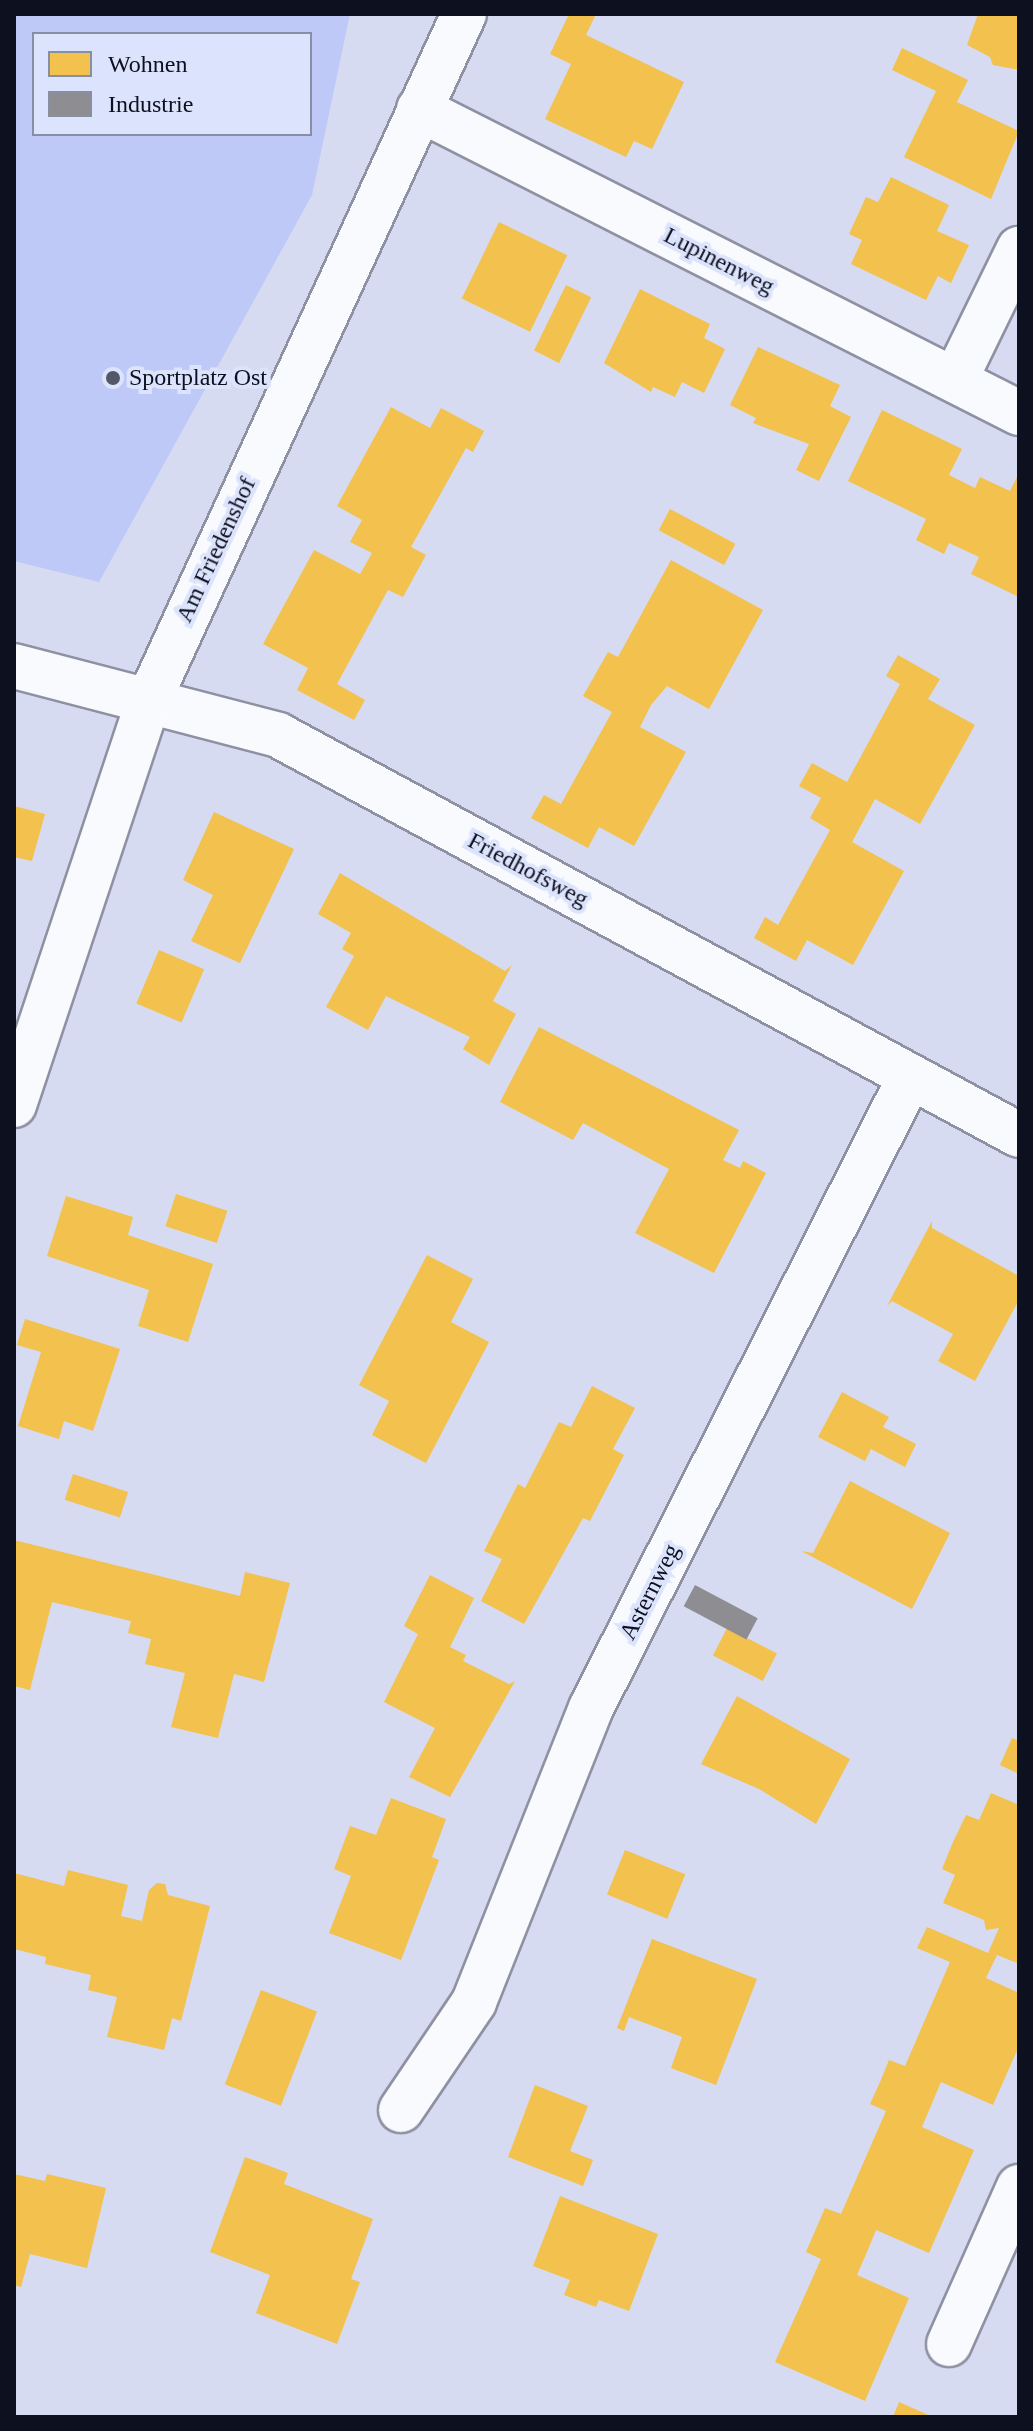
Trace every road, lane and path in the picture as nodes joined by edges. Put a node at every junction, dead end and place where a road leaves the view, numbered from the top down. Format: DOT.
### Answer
graph roads {
  1 [pos="464,14"];
  2 [pos="419,109"];
  3 [pos="1019,249"];
  4 [pos="955,380"];
  5 [pos="1019,413"];
  6 [pos="14,666"];
  7 [pos="148,702"];
  8 [pos="910,1077"];
  9 [pos="14,1105"];
  10 [pos="1019,1135"];
  11 [pos="401,2110"];
  12 [pos="1019,2187"];
  13 [pos="1007,2236"];
  14 [pos="949,2344"];
  1 -- 2 [label="street, Am Friedenshof"];
  2 -- 4 [label="street, Lupinenweg"];
  2 -- 7 [label="street, Am Friedenshof"];
  3 -- 4 [label="street"];
  4 -- 5 [label="street, Lupinenweg"];
  6 -- 7 [label="street, Friedhofsweg"];
  7 -- 8 [label="street, Friedhofsweg"];
  7 -- 9 [label="street, Am Friedenshof"];
  8 -- 10 [label="street, Friedhofsweg"];
  8 -- 11 [label="street, Asternweg"];
  12 -- 13 [label="street"];
  13 -- 14 [label="street"];
}
